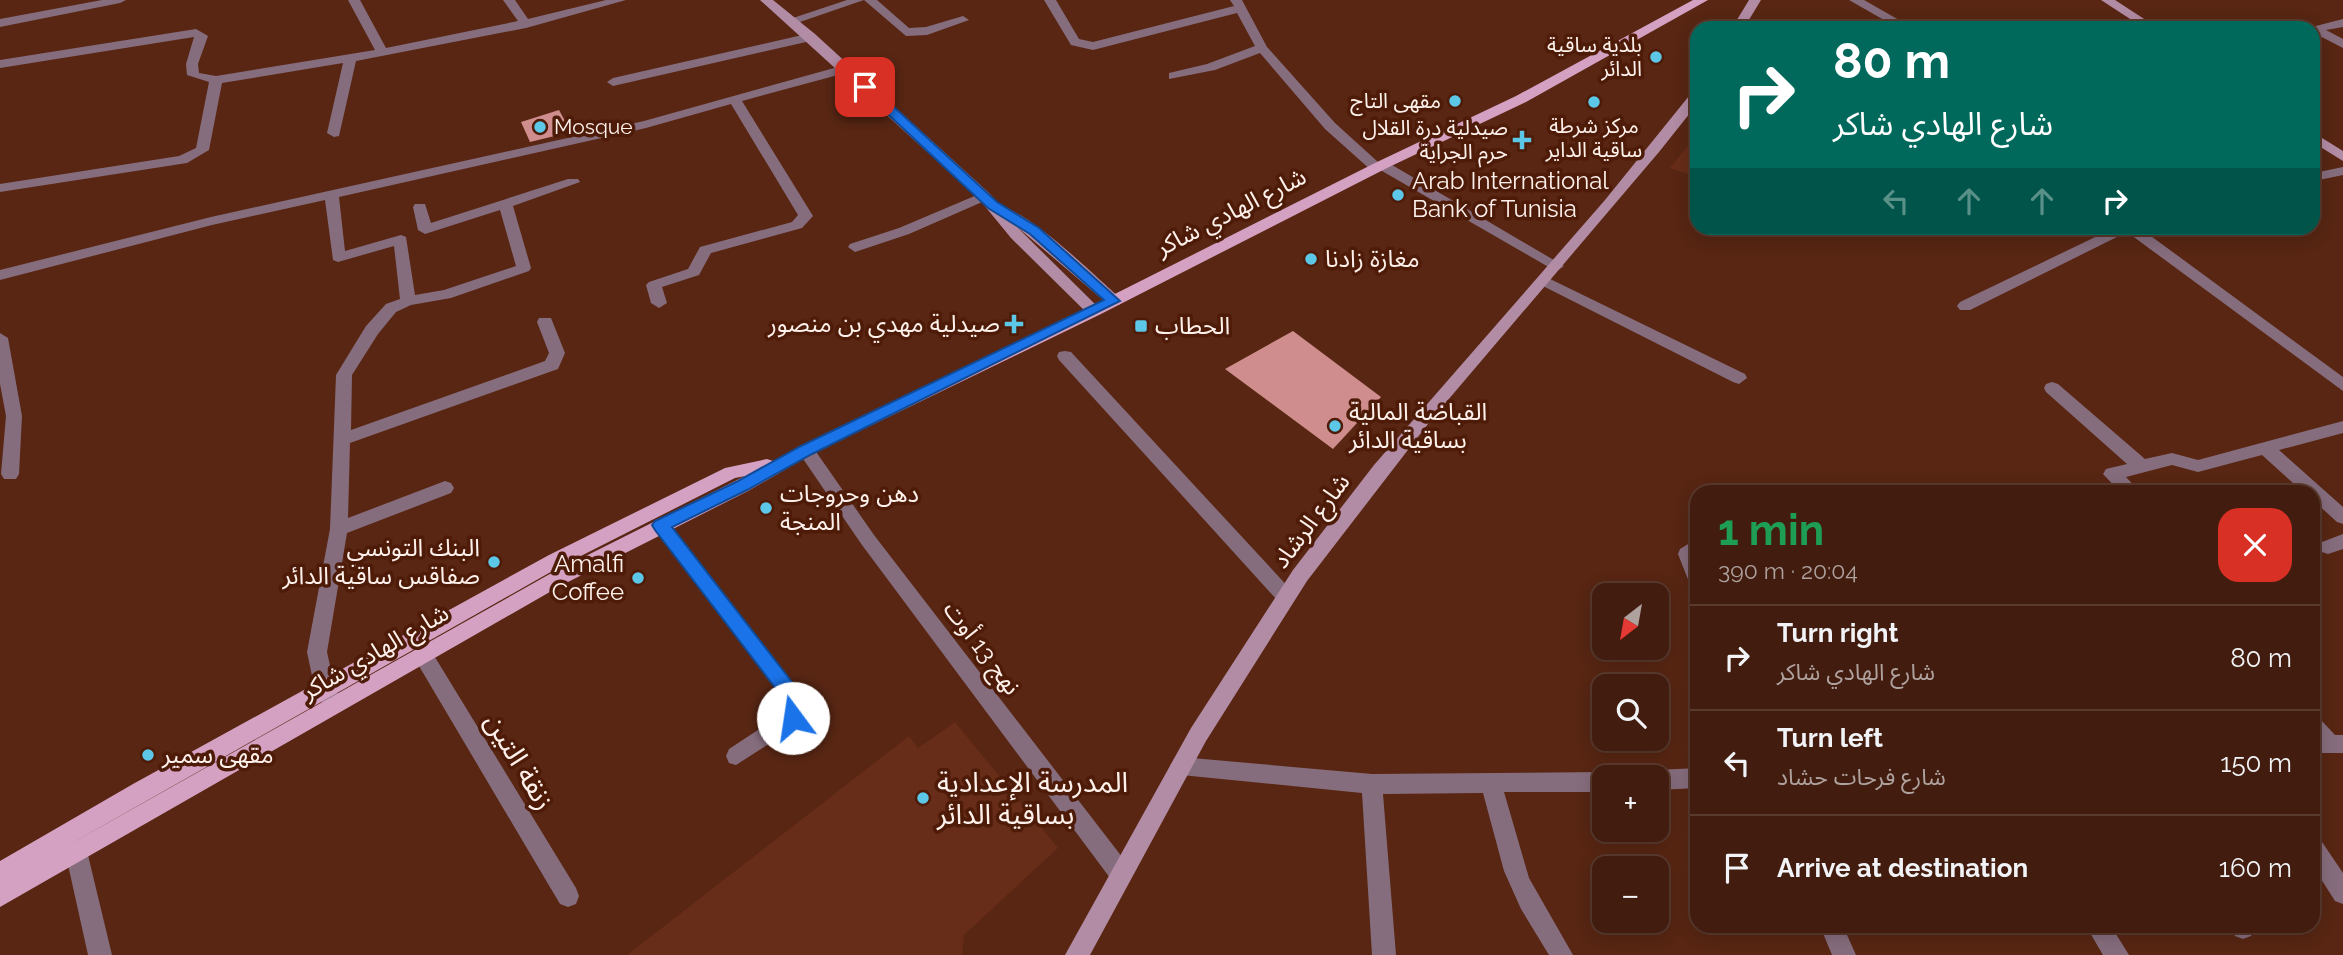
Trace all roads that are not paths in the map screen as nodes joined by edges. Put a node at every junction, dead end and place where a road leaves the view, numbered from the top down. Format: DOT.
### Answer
graph roads {
  1 [pos="120,0"];
  2 [pos="355,0"];
  3 [pos="509,0"];
  4 [pos="620,0"];
  5 [pos="766,0"];
  6 [pos="859,0"];
  7 [pos="870,0"];
  8 [pos="1051,0"];
  9 [pos="1701,0"];
  10 [pos="1755,0"];
  11 [pos="1856,0"];
  12 [pos="2107,0"];
  13 [pos="1238,4"];
  14 [pos="793,20"];
  15 [pos="963,20"];
  16 [pos="1742,21"];
  17 [pos="1894,21"];
  18 [pos="2141,21"];
  19 [pos="0,23"];
  20 [pos="2343,23"];
  21 [pos="526,24"];
  22 [pos="2320,27"];
  23 [pos="2320,31"];
  24 [pos="811,37"];
  25 [pos="2343,44"];
  26 [pos="1262,48"];
  27 [pos="383,53"];
  28 [pos="350,60"];
  29 [pos="0,64"];
  30 [pos="845,69"];
  31 [pos="1172,76"];
  32 [pos="216,80"];
  33 [pos="614,82"];
  34 [pos="735,100"];
  35 [pos="1690,104"];
  36 [pos="334,133"];
  37 [pos="2320,140"];
  38 [pos="2336,147"];
  39 [pos="2343,157"];
  40 [pos="1379,166"];
  41 [pos="2343,171"];
  42 [pos="2320,176"];
  43 [pos="573,182"];
  44 [pos="0,188"];
  45 [pos="332,195"];
  46 [pos="988,201"];
  47 [pos="505,204"];
  48 [pos="420,207"];
  49 [pos="2110,235"];
  50 [pos="2140,235"];
  51 [pos="855,247"];
  52 [pos="1557,266"];
  53 [pos="0,275"];
  54 [pos="1544,281"];
  55 [pos="408,301"];
  56 [pos="1114,301"];
  57 [pos="659,303"];
  58 [pos="1965,306"];
  59 [pos="1094,311"];
  60 [pos="545,322"];
  61 [pos="0,338"];
  62 [pos="1065,356"];
  63 [pos="1739,377"];
  64 [pos="2343,385"];
  65 [pos="2052,388"];
  66 [pos="7,417"];
  67 [pos="2343,428"];
  68 [pos="340,440"];
  69 [pos="806,450"];
  70 [pos="2267,450"];
  71 [pos="781,462"];
  72 [pos="2142,467"];
  73 [pos="10,474"];
  74 [pos="2124,485"];
  75 [pos="2307,485"];
  76 [pos="445,488"];
  77 [pos="2320,497"];
  78 [pos="2343,517"];
  79 [pos="661,525"];
  80 [pos="339,529"];
  81 [pos="1285,596"];
  82 [pos="423,655"];
  83 [pos="329,698"];
  84 [pos="736,756"];
  85 [pos="1181,766"];
  86 [pos="1690,778"];
  87 [pos="1669,779"];
  88 [pos="1592,782"];
  89 [pos="1491,783"];
  90 [pos="1372,784"];
  91 [pos="145,800"];
  92 [pos="76,851"];
  93 [pos="2320,858"];
  94 [pos="0,873"];
  95 [pos="1121,874"];
  96 [pos="2343,893"];
  97 [pos="0,896"];
  98 [pos="568,896"];
  99 [pos="1834,933"];
  100 [pos="2102,933"];
  101 [pos="100,955"];
  102 [pos="1077,955"];
  103 [pos="1384,955"];
  104 [pos="1560,955"];
  105 [pos="1844,955"];
  106 [pos="2117,955"];
  1 -- 19 [label="street"];
  2 -- 27 [label="street"];
  3 -- 21 [label="street"];
  4 -- 21 [label="street"];
  5 -- 14 [label="street"];
  6 -- 14 [label="street"];
  7 -- 15 [label="street"];
  8 -- 13 [label="street"];
  9 -- 40 [label="main road, شارع الهادي شاكر"];
  10 -- 16 [label="street"];
  11 -- 17 [label="street"];
  12 -- 18 [label="street"];
  13 -- 26 [label="street"];
  14 -- 24 [label="street"];
  20 -- 22 [label="street"];
  21 -- 27 [label="street"];
  23 -- 25 [label="street"];
  24 -- 30 [label="street"];
  24 -- 33 [label="street"];
  26 -- 31 [label="street"];
  26 -- 40 [label="street"];
  27 -- 28 [label="street"];
  28 -- 32 [label="street"];
  28 -- 36 [label="street"];
  29 -- 32 [label="street"];
  30 -- 34 [label="street"];
  30 -- 46 [label="street"];
  32 -- 44 [label="street"];
  34 -- 45 [label="street"];
  34 -- 57 [label="street"];
  35 -- 52 [label="street, شارع الرشاد"];
  37 -- 38 [label="street"];
  38 -- 39 [label="street"];
  40 -- 52 [label="street"];
  40 -- 56 [label="main road, شارع الهادي شاكر"];
  41 -- 42 [label="street"];
  43 -- 47 [label="street"];
  45 -- 53 [label="street"];
  45 -- 55 [label="street"];
  46 -- 51 [label="street"];
  46 -- 56 [label="street"];
  46 -- 59 [label="street"];
  47 -- 48 [label="street"];
  47 -- 55 [label="street"];
  49 -- 58 [label="street"];
  50 -- 64 [label="street"];
  52 -- 54 [label="street, شارع الرشاد"];
  54 -- 63 [label="street"];
  54 -- 81 [label="street, شارع الرشاد"];
  55 -- 68 [label="street"];
  56 -- 59 [label="main road, شارع الهادي شاكر"];
  59 -- 69 [label="main road, شارع الهادي شاكر"];
  60 -- 68 [label="street"];
  61 -- 66 [label="street"];
  62 -- 81 [label="street"];
  65 -- 72 [label="street"];
  66 -- 73 [label="street"];
  67 -- 70 [label="street"];
  68 -- 80 [label="street"];
  69 -- 71 [label="main road, شارع الهادي شاكر"];
  69 -- 95 [label="street, نهج 13 أوت"];
  70 -- 72 [label="street"];
  70 -- 75 [label="street"];
  71 -- 79 [label="main road, شارع الهادي شاكر"];
  71 -- 83 [label="main road, شارع الهادي شاكر"];
  72 -- 74 [label="street"];
  76 -- 80 [label="street"];
  77 -- 78 [label="street"];
  79 -- 82 [label="main road, شارع الهادي شاكر"];
  79 -- 84 [label="street"];
  80 -- 83 [label="street"];
  81 -- 85 [label="street, شارع الرشاد"];
  82 -- 83 [label="main road, شارع الهادي شاكر"];
  82 -- 98 [label="street, زنقة التين"];
  83 -- 91 [label="main road, شارع الهادي شاكر"];
  85 -- 90 [label="street"];
  85 -- 95 [label="street, شارع الرشاد"];
  86 -- 87 [label="street"];
  88 -- 89 [label="street"];
  89 -- 90 [label="street"];
  89 -- 104 [label="street"];
  90 -- 103 [label="street"];
  91 -- 92 [label="main road, شارع الهادي شاكر"];
  91 -- 94 [label="main road, شارع الهادي شاكر"];
  92 -- 97 [label="main road, شارع الهادي شاكر"];
  92 -- 101 [label="street"];
  93 -- 96 [label="street"];
  95 -- 102 [label="street, شارع الرشاد"];
  99 -- 105 [label="street"];
  100 -- 106 [label="street"];
}
